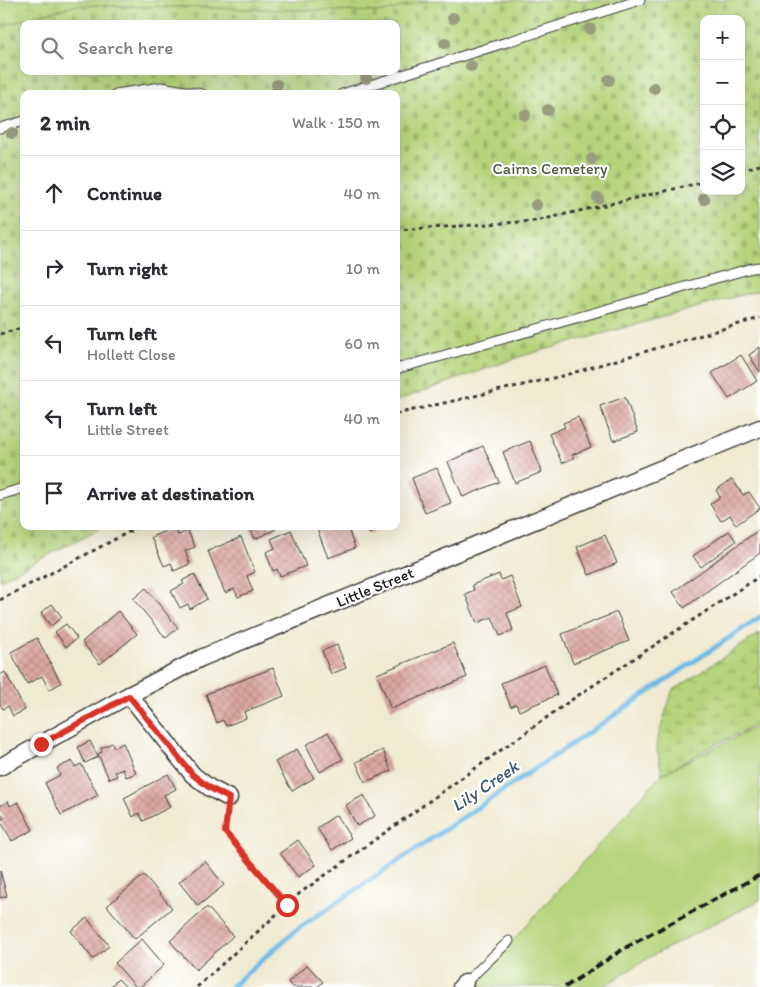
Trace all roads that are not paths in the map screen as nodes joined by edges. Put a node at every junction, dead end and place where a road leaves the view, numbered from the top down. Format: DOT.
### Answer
graph roads {
  1 [pos="640,0"];
  2 [pos="142,90"];
  3 [pos="179,90"];
  4 [pos="355,90"];
  5 [pos="20,122"];
  6 [pos="0,128"];
  7 [pos="760,267"];
  8 [pos="400,367"];
  9 [pos="760,428"];
  10 [pos="20,489"];
  11 [pos="0,495"];
  12 [pos="129,696"];
  13 [pos="0,767"];
  14 [pos="229,798"];
  15 [pos="509,941"];
  16 [pos="463,985"];
  1 -- 4 [label="lane"];
  2 -- 3 [label="lane"];
  5 -- 6 [label="lane"];
  7 -- 8 [label="lane"];
  9 -- 12 [label="street, Little Street"];
  10 -- 11 [label="lane"];
  12 -- 13 [label="street, Little Street"];
  12 -- 14 [label="street"];
  15 -- 16 [label="lane"];
}
